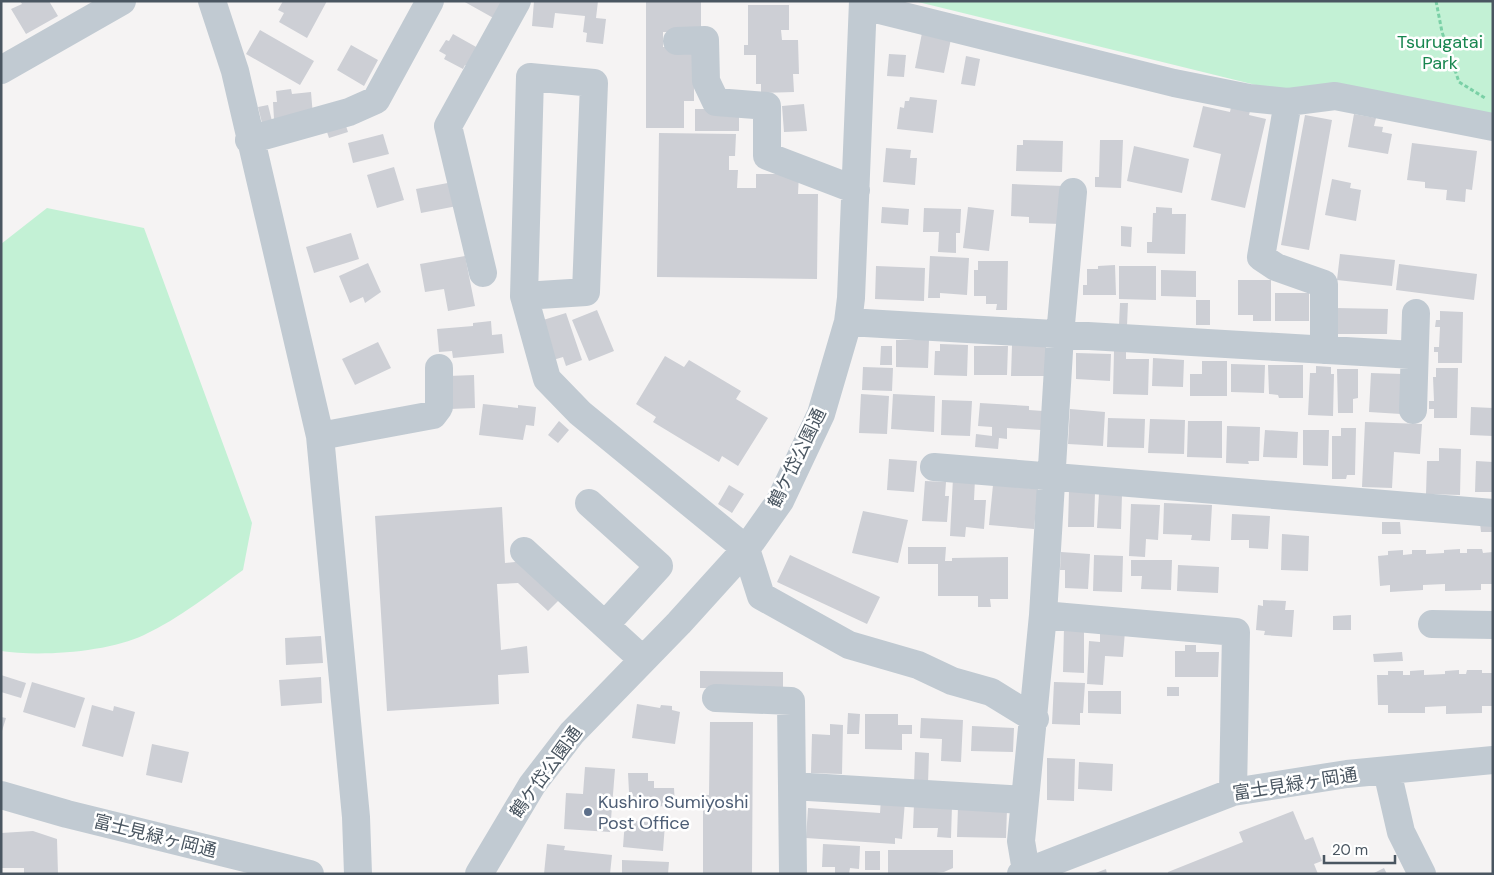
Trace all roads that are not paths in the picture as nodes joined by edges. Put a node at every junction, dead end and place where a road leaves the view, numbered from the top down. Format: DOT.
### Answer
graph roads {
  1 [pos="122,1"];
  2 [pos="212,1"];
  3 [pos="430,1"];
  4 [pos="517,1"];
  5 [pos="863,3"];
  6 [pos="677,41"];
  7 [pos="1,70"];
  8 [pos="1288,102"];
  9 [pos="1493,127"];
  10 [pos="249,140"];
  11 [pos="856,190"];
  12 [pos="1073,192"];
  13 [pos="483,273"];
  14 [pos="524,296"];
  15 [pos="1416,313"];
  16 [pos="848,322"];
  17 [pos="1060,335"];
  18 [pos="1324,350"];
  19 [pos="1414,355"];
  20 [pos="439,368"];
  21 [pos="1412,410"];
  22 [pos="320,436"];
  23 [pos="934,467"];
  24 [pos="1052,477"];
  25 [pos="589,503"];
  26 [pos="1493,513"];
  27 [pos="746,549"];
  28 [pos="524,551"];
  29 [pos="1043,615"];
  30 [pos="1432,624"];
  31 [pos="605,625"];
  32 [pos="1493,625"];
  33 [pos="642,660"];
  34 [pos="716,698"];
  35 [pos="1035,719"];
  36 [pos="1493,760"];
  37 [pos="1387,771"];
  38 [pos="792,786"];
  39 [pos="1233,792"];
  40 [pos="1,795"];
  41 [pos="1024,800"];
  42 [pos="216,862"];
  43 [pos="1054,868"];
  44 [pos="1023,873"];
  45 [pos="310,874"];
  46 [pos="358,874"];
  47 [pos="479,874"];
  48 [pos="794,874"];
  49 [pos="1422,874"];
  1 -- 7 [label="street"];
  2 -- 10 [label="street"];
  3 -- 10 [label="street"];
  4 -- 13 [label="street"];
  5 -- 8 [label="street"];
  5 -- 11 [label="street, 鶴ケ岱公園通"];
  6 -- 11 [label="street"];
  8 -- 9 [label="street"];
  8 -- 18 [label="street"];
  10 -- 22 [label="street"];
  11 -- 16 [label="street, 鶴ケ岱公園通"];
  12 -- 17 [label="street"];
  14 -- 14 [label="street"];
  14 -- 27 [label="street"];
  15 -- 19 [label="street"];
  16 -- 17 [label="street"];
  16 -- 27 [label="street, 鶴ケ岱公園通"];
  17 -- 18 [label="street"];
  17 -- 24 [label="street"];
  18 -- 19 [label="street"];
  19 -- 21 [label="street"];
  20 -- 22 [label="street"];
  22 -- 46 [label="street"];
  23 -- 24 [label="street"];
  24 -- 26 [label="street"];
  24 -- 29 [label="street"];
  25 -- 31 [label="street"];
  27 -- 33 [label="street, 鶴ケ岱公園通"];
  27 -- 35 [label="street"];
  28 -- 31 [label="street"];
  29 -- 35 [label="street"];
  29 -- 39 [label="street"];
  30 -- 32 [label="street"];
  31 -- 33 [label="street"];
  33 -- 47 [label="street, 鶴ケ岱公園通"];
  34 -- 38 [label="street"];
  35 -- 41 [label="street"];
  36 -- 37 [label="street, 富士見緑ヶ岡通"];
  37 -- 39 [label="street, 富士見緑ヶ岡通"];
  37 -- 49 [label="street"];
  38 -- 41 [label="street"];
  38 -- 48 [label="street"];
  39 -- 43 [label="street, 富士見緑ヶ岡通"];
  40 -- 42 [label="street, 富士見緑ヶ岡通"];
  41 -- 44 [label="street"];
  42 -- 45 [label="street, 富士見緑ヶ岡通"];
  43 -- 44 [label="street, 富士見緑ヶ岡通"];
}
